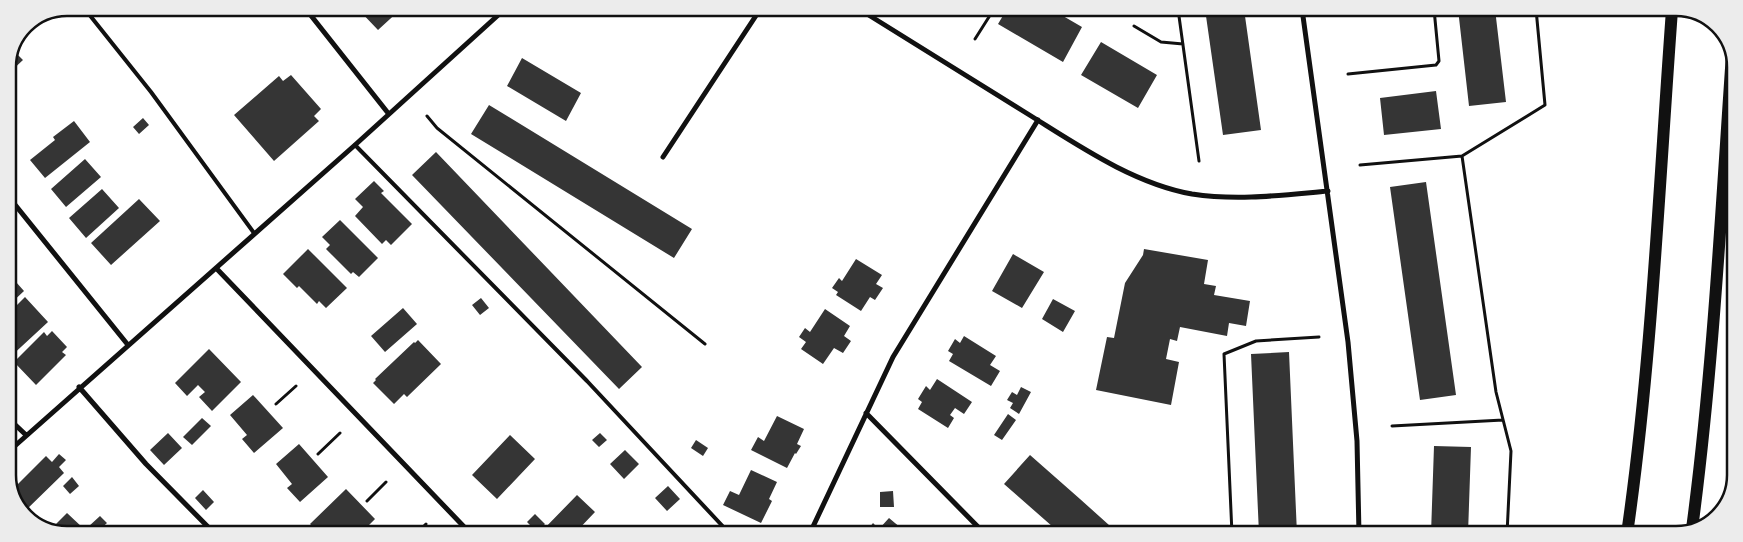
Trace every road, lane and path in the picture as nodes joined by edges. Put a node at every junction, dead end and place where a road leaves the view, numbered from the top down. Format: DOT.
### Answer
graph roads {
  1 [pos="90,16"];
  2 [pos="311,16"];
  3 [pos="497,16"];
  4 [pos="756,16"];
  5 [pos="872,16"];
  6 [pos="990,16"];
  7 [pos="1179,16"];
  8 [pos="1303,16"];
  9 [pos="1435,16"];
  10 [pos="1537,16"];
  11 [pos="1672,16"];
  12 [pos="1134,26"];
  13 [pos="975,39"];
  14 [pos="1183,44"];
  15 [pos="1348,74"];
  16 [pos="388,113"];
  17 [pos="427,116"];
  18 [pos="1038,120"];
  19 [pos="1727,125"];
  20 [pos="355,145"];
  21 [pos="1462,156"];
  22 [pos="663,157"];
  23 [pos="1199,161"];
  24 [pos="1360,165"];
  25 [pos="1328,191"];
  26 [pos="16,206"];
  27 [pos="254,233"];
  28 [pos="216,268"];
  29 [pos="1319,337"];
  30 [pos="705,344"];
  31 [pos="128,345"];
  32 [pos="296,386"];
  33 [pos="79,388"];
  34 [pos="276,404"];
  35 [pos="866,413"];
  36 [pos="1503,420"];
  37 [pos="16,426"];
  38 [pos="1392,426"];
  39 [pos="340,433"];
  40 [pos="26,435"];
  41 [pos="16,444"];
  42 [pos="318,454"];
  43 [pos="386,482"];
  44 [pos="367,501"];
  45 [pos="1693,523"];
  46 [pos="207,526"];
  47 [pos="463,526"];
  48 [pos="722,526"];
  49 [pos="813,526"];
  50 [pos="977,526"];
  51 [pos="1232,526"];
  52 [pos="1359,526"];
  53 [pos="1507,526"];
  54 [pos="1628,526"];
  1 -- 27 [label="lane"];
  2 -- 16 [label="street"];
  3 -- 16 [label="street"];
  4 -- 22 [label="street"];
  5 -- 18 [label="street"];
  6 -- 13 [label="path"];
  7 -- 14 [label="path"];
  8 -- 25 [label="street"];
  9 -- 15 [label="path"];
  10 -- 21 [label="path"];
  11 -- 54 [label="main road"];
  12 -- 14 [label="path"];
  14 -- 23 [label="path"];
  16 -- 20 [label="street"];
  17 -- 30 [label="path"];
  18 -- 25 [label="street"];
  18 -- 35 [label="street"];
  19 -- 45 [label="main road"];
  20 -- 27 [label="street"];
  20 -- 48 [label="lane"];
  21 -- 24 [label="path"];
  21 -- 36 [label="path"];
  25 -- 52 [label="street"];
  26 -- 31 [label="street"];
  27 -- 28 [label="street"];
  28 -- 31 [label="street"];
  28 -- 47 [label="street"];
  29 -- 51 [label="path"];
  31 -- 33 [label="street"];
  32 -- 34 [label="path"];
  33 -- 40 [label="street"];
  33 -- 46 [label="street"];
  35 -- 49 [label="street"];
  35 -- 50 [label="street"];
  36 -- 38 [label="path"];
  36 -- 53 [label="path"];
  37 -- 40 [label="street"];
  39 -- 42 [label="path"];
  40 -- 41 [label="street"];
  43 -- 44 [label="path"];
}
